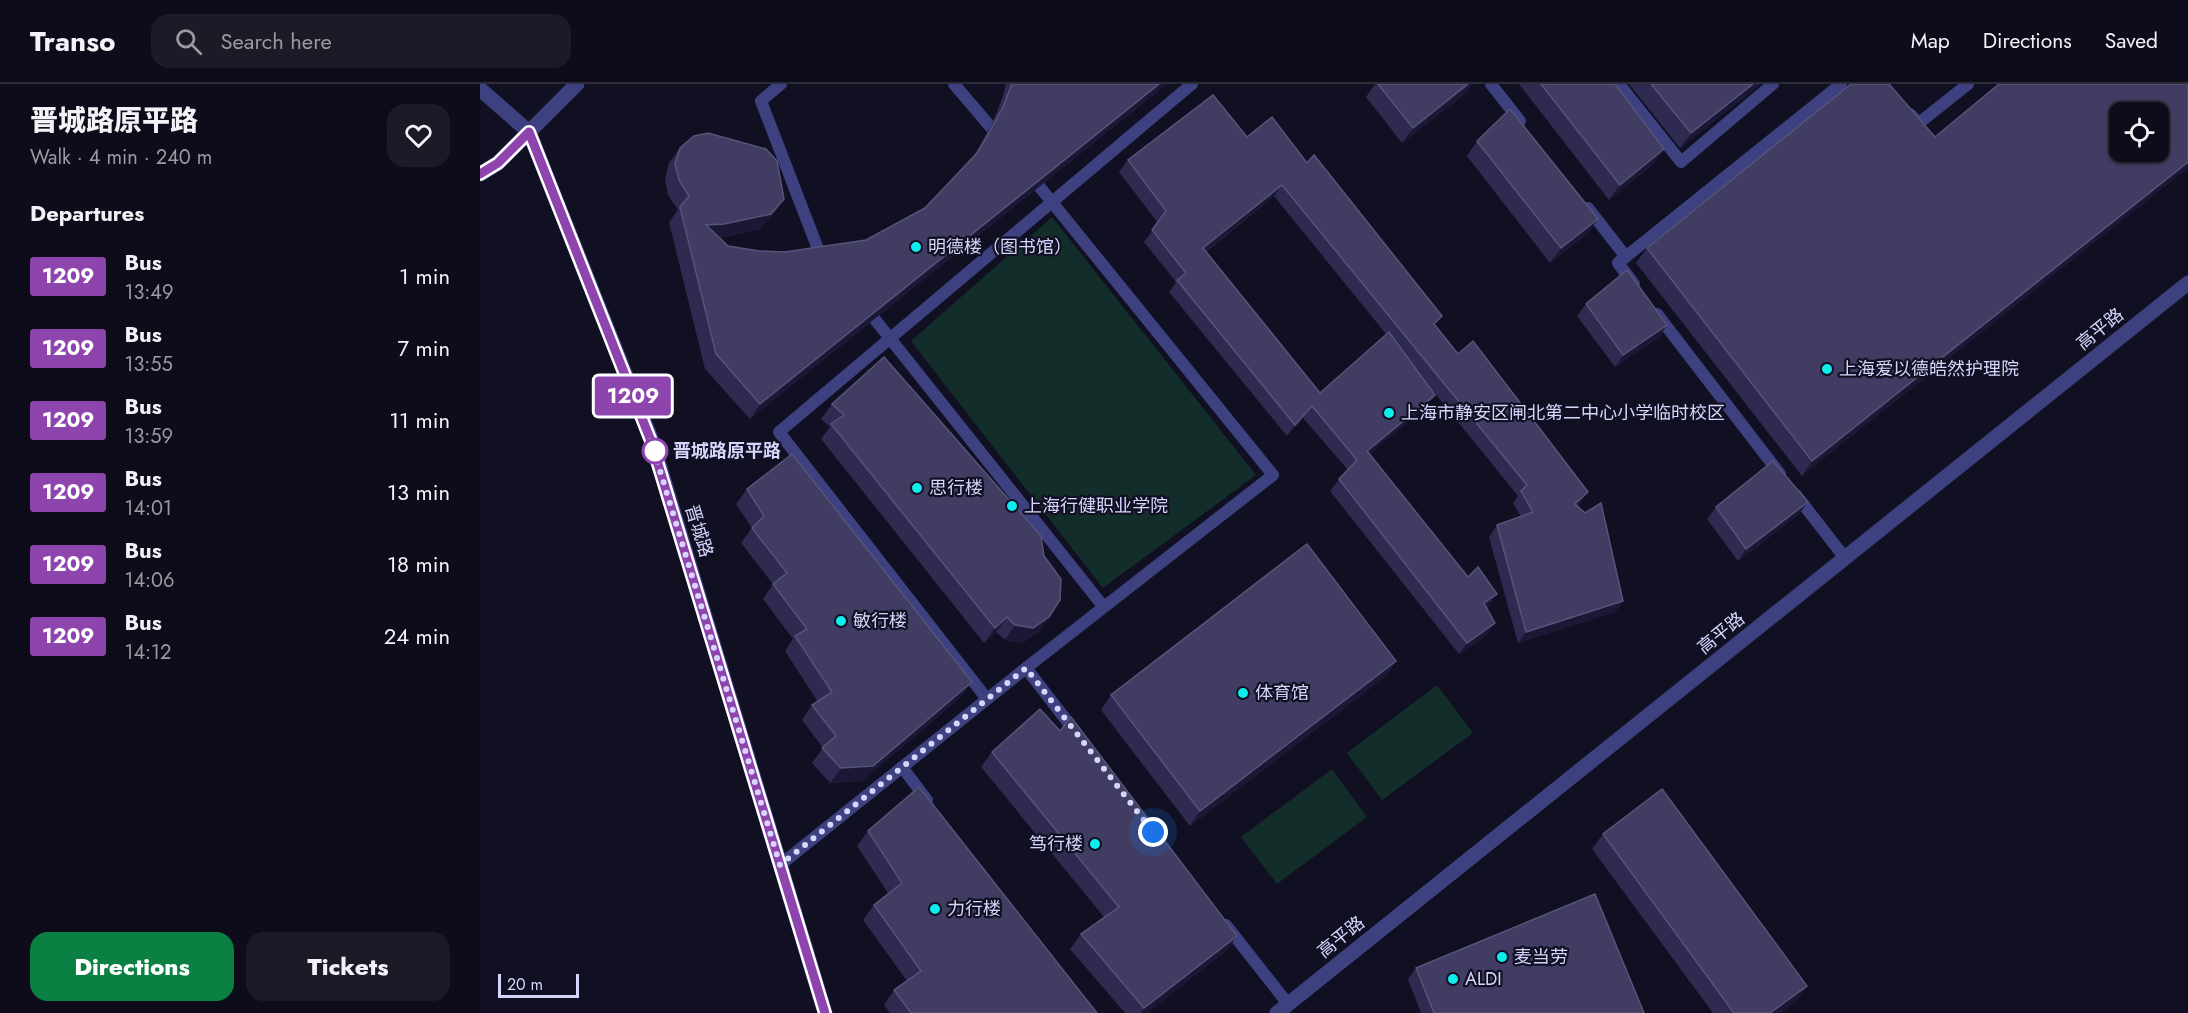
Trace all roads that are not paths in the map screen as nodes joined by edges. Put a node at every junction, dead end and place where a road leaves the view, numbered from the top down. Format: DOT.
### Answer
graph roads {
  1 [pos="577,84"];
  2 [pos="781,84"];
  3 [pos="954,84"];
  4 [pos="1192,84"];
  5 [pos="1491,84"];
  6 [pos="1619,84"];
  7 [pos="1773,84"];
  8 [pos="1841,84"];
  9 [pos="1968,84"];
  10 [pos="480,89"];
  11 [pos="1905,108"];
  12 [pos="1526,129"];
  13 [pos="529,132"];
  14 [pos="1007,147"];
  15 [pos="1022,165"];
  16 [pos="480,174"];
  17 [pos="1053,201"];
  18 [pos="1583,202"];
  19 [pos="1626,257"];
  20 [pos="832,267"];
  21 [pos="2188,283"];
  22 [pos="854,294"];
  23 [pos="890,339"];
  24 [pos="1845,558"];
  25 [pos="1103,606"];
  26 [pos="1026,668"];
  27 [pos="987,699"];
  28 [pos="1084,743"];
  29 [pos="902,767"];
  30 [pos="938,814"];
  31 [pos="780,865"];
  32 [pos="1215,912"];
  33 [pos="1283,1008"];
  34 [pos="825,1013"];
  1 -- 13 [label="street"];
  2 -- 20 [label="lane"];
  3 -- 14 [label="lane"];
  4 -- 17 [label="lane"];
  5 -- 12 [label="lane"];
  6 -- 7 [label="lane"];
  8 -- 19 [label="lane"];
  9 -- 11 [label="lane"];
  10 -- 13 [label="street, 晋城路"];
  13 -- 16 [label="street"];
  13 -- 31 [label="street, 晋城路"];
  15 -- 17 [label="lane"];
  17 -- 23 [label="lane"];
  17 -- 25 [label="lane"];
  18 -- 19 [label="lane"];
  19 -- 24 [label="lane"];
  21 -- 24 [label="street, 高平路"];
  22 -- 23 [label="lane"];
  23 -- 25 [label="lane"];
  23 -- 27 [label="lane"];
  24 -- 33 [label="street, 高平路"];
  25 -- 26 [label="lane"];
  26 -- 27 [label="lane"];
  26 -- 28 [label="lane"];
  27 -- 29 [label="lane"];
  29 -- 30 [label="lane"];
  29 -- 31 [label="lane"];
  31 -- 34 [label="street, 晋城路"];
  32 -- 33 [label="lane"];
}
